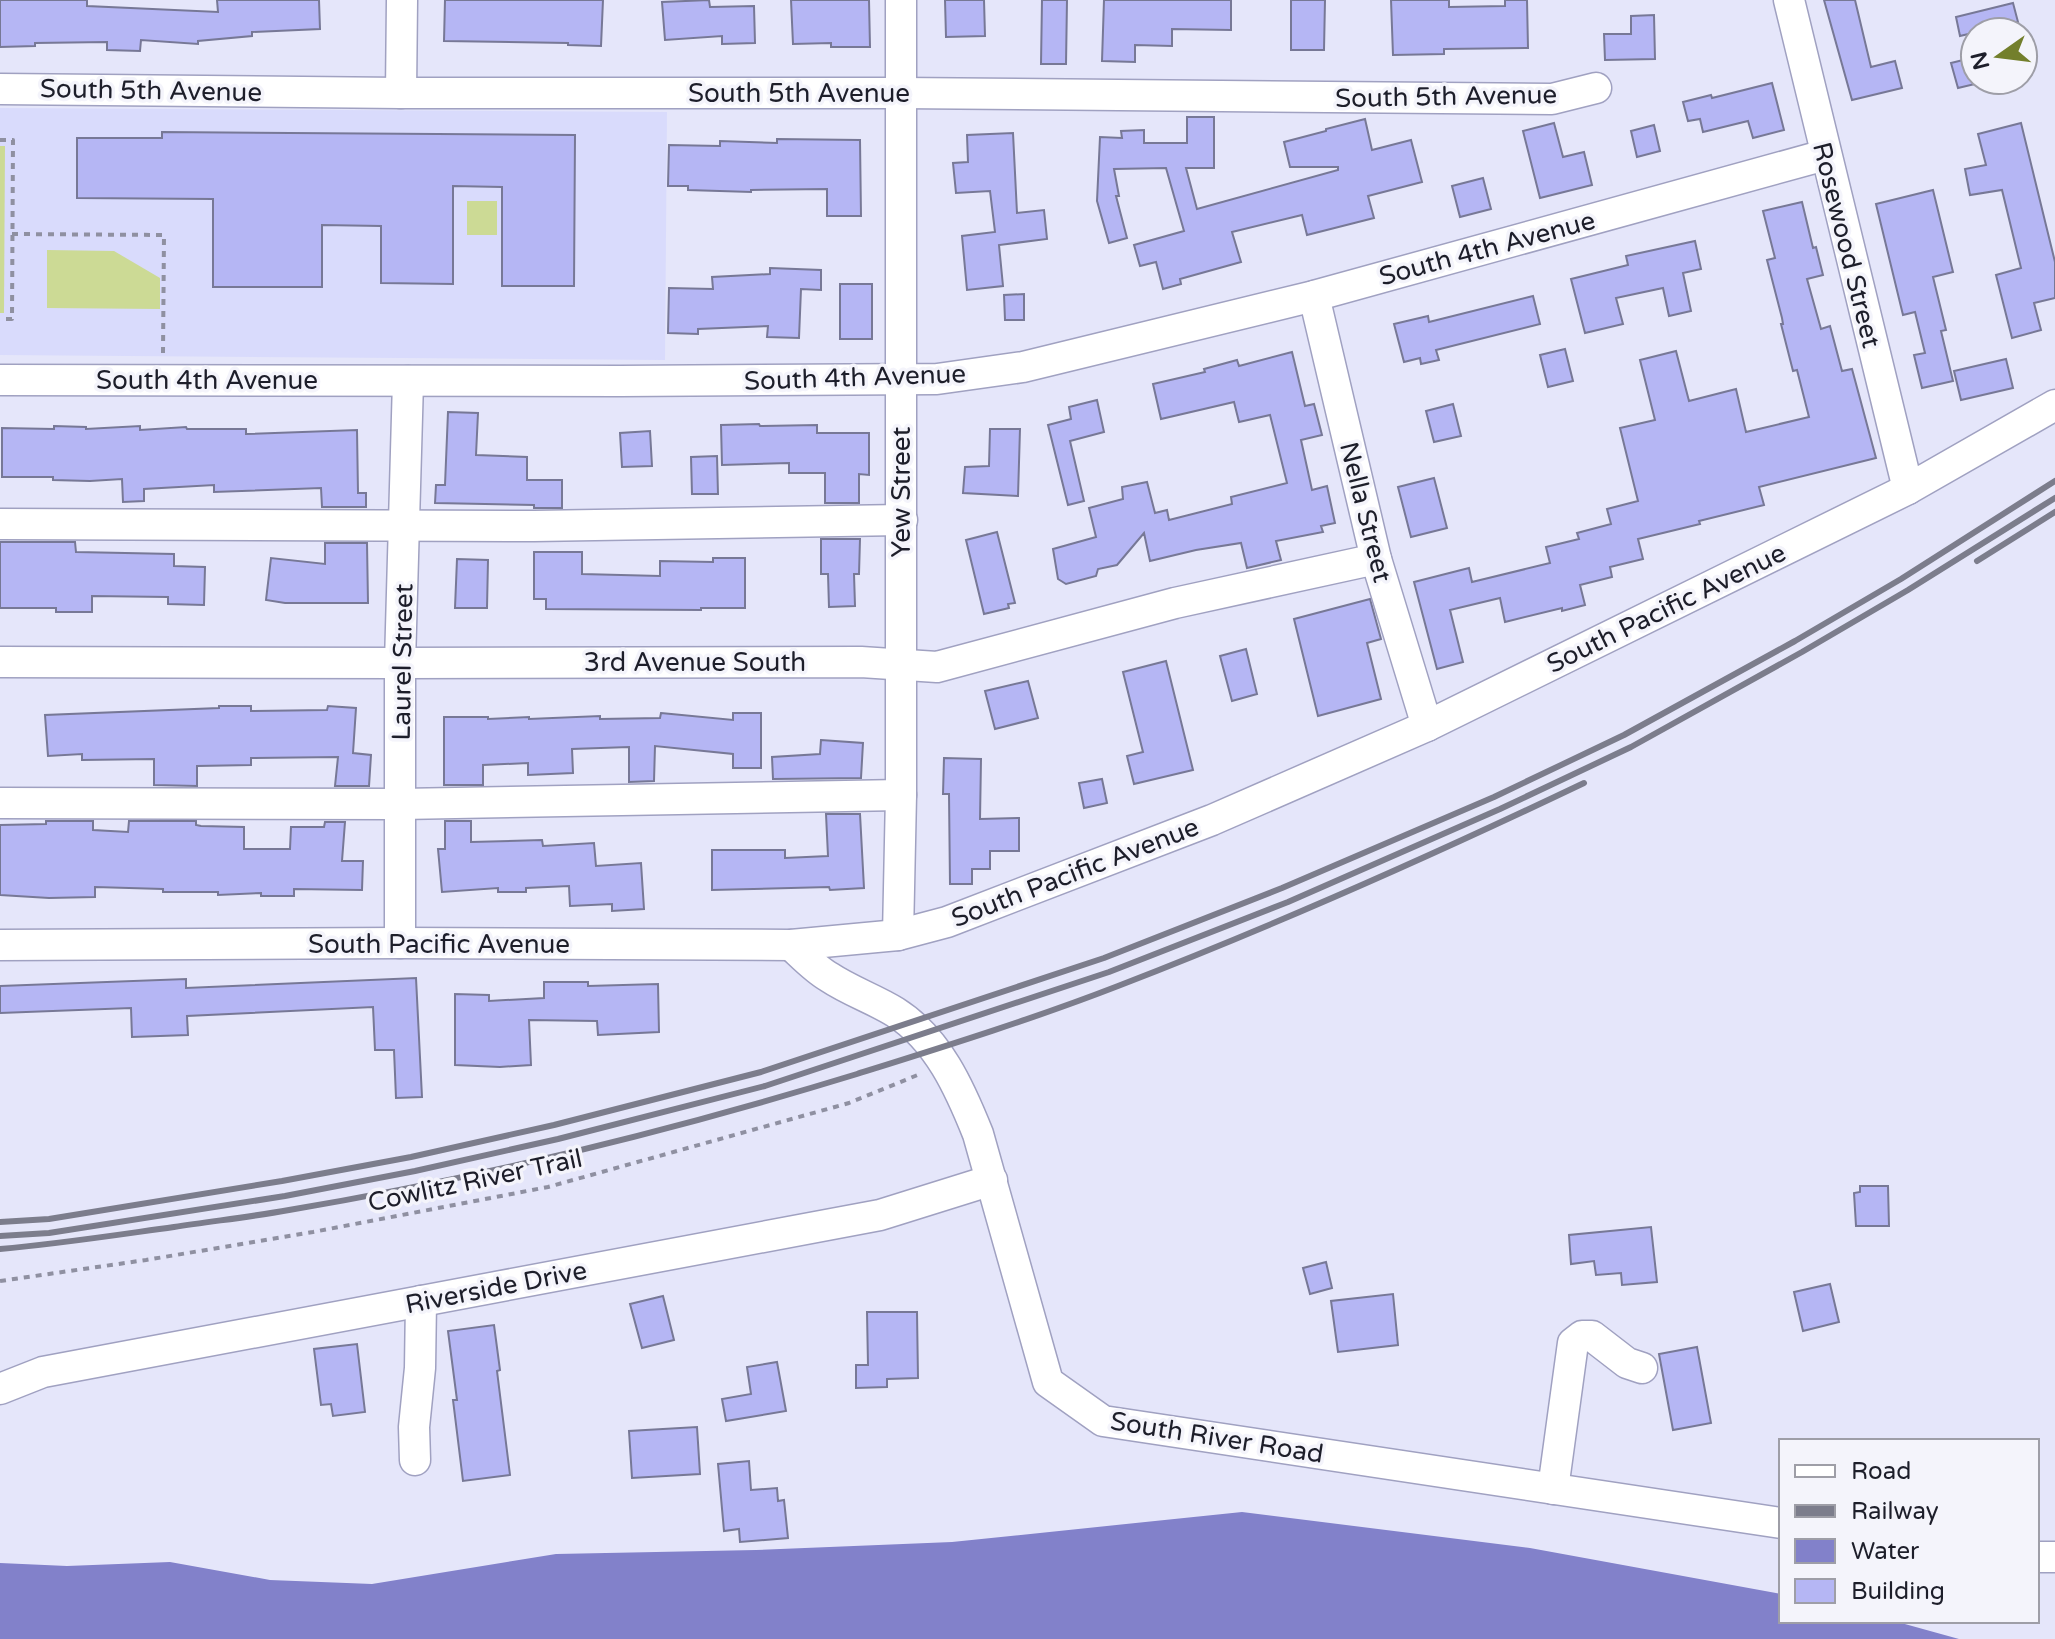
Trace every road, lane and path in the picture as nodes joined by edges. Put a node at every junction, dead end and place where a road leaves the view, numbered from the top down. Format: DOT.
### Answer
graph roads {
  1 [pos="402,0"];
  2 [pos="901,0"];
  3 [pos="1789,0"];
  4 [pos="1596,88"];
  5 [pos="0,89"];
  6 [pos="401,93"];
  7 [pos="900,93"];
  8 [pos="0,140"];
  9 [pos="1825,155"];
  10 [pos="12,234"];
  11 [pos="1314,296"];
  12 [pos="0,319"];
  13 [pos="901,378"];
  14 [pos="0,380"];
  15 [pos="163,380"];
  16 [pos="408,381"];
  17 [pos="2055,405"];
  18 [pos="1908,489"];
  19 [pos="902,520"];
  20 [pos="0,524"];
  21 [pos="404,526"];
  22 [pos="1376,559"];
  23 [pos="0,662"];
  24 [pos="400,663"];
  25 [pos="900,665"];
  26 [pos="1427,726"];
  27 [pos="901,795"];
  28 [pos="0,803"];
  29 [pos="401,804"];
  30 [pos="898,935"];
  31 [pos="400,943"];
  32 [pos="0,945"];
  33 [pos="791,945"];
  34 [pos="945,1064"];
  35 [pos="992,1180"];
  36 [pos="0,1281"];
  37 [pos="421,1301"];
  38 [pos="1642,1368"];
  39 [pos="0,1389"];
  40 [pos="415,1460"];
  41 [pos="1553,1489"];
  42 [pos="1779,1523"];
  1 -- 6 [label="street"];
  2 -- 7 [label="street, Yew Street"];
  3 -- 9 [label="street, Rosewood Street"];
  4 -- 7 [label="street, South 5th Avenue"];
  5 -- 6 [label="street, South 5th Avenue"];
  6 -- 7 [label="street, South 5th Avenue"];
  7 -- 13 [label="street, Yew Street"];
  8 -- 10 [label="path"];
  9 -- 11 [label="street, South 4th Avenue"];
  9 -- 18 [label="street, Rosewood Street"];
  10 -- 12 [label="path"];
  10 -- 15 [label="path"];
  11 -- 13 [label="street, South 4th Avenue"];
  11 -- 22 [label="street, Nella Street"];
  13 -- 16 [label="street, South 4th Avenue"];
  13 -- 19 [label="street, Yew Street"];
  14 -- 15 [label="street, South 4th Avenue"];
  15 -- 16 [label="street, South 4th Avenue"];
  16 -- 21 [label="street, Laurel Street"];
  17 -- 18 [label="street, South Pacific Avenue"];
  18 -- 26 [label="street, South Pacific Avenue"];
  19 -- 21 [label="street"];
  19 -- 25 [label="street, Yew Street"];
  20 -- 21 [label="street"];
  21 -- 24 [label="street, Laurel Street"];
  22 -- 25 [label="street, 3rd Avenue South"];
  22 -- 26 [label="street, Nella Street"];
  23 -- 24 [label="street, 3rd Avenue South"];
  24 -- 25 [label="street, 3rd Avenue South"];
  24 -- 29 [label="street, Laurel Street"];
  25 -- 27 [label="street, Yew Street"];
  26 -- 30 [label="street, South Pacific Avenue"];
  27 -- 29 [label="street"];
  27 -- 30 [label="street, Yew Street"];
  28 -- 29 [label="street"];
  29 -- 31 [label="street, Laurel Street"];
  30 -- 33 [label="street, South Pacific Avenue"];
  31 -- 32 [label="street, South Pacific Avenue"];
  31 -- 33 [label="street, South Pacific Avenue"];
  33 -- 34 [label="street, South River Road"];
  34 -- 35 [label="street, South River Road"];
  34 -- 36 [label="path, Cowlitz River Trail"];
  35 -- 37 [label="street, Riverside Drive"];
  35 -- 41 [label="street, South River Road"];
  37 -- 39 [label="street, Riverside Drive"];
  37 -- 40 [label="street"];
  38 -- 41 [label="street"];
  41 -- 42 [label="street, South River Road"];
}
